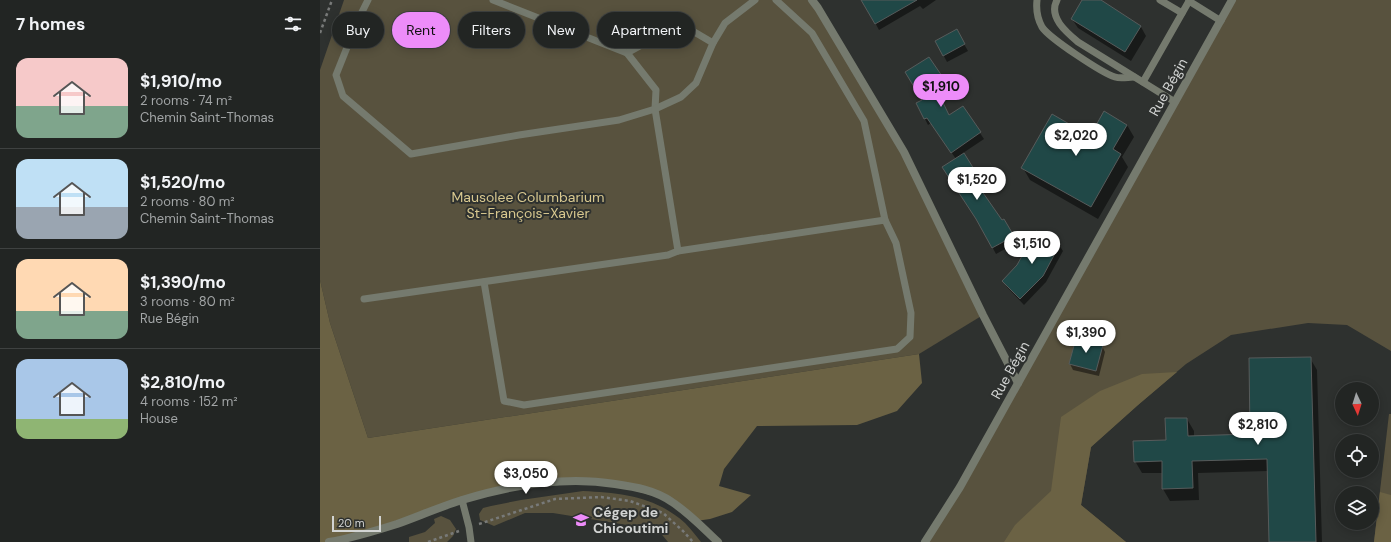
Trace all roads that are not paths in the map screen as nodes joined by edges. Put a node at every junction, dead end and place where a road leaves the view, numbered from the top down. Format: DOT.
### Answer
graph roads {
  1 [pos="368,0"];
  2 [pos="493,0"];
  3 [pos="755,0"];
  4 [pos="776,0"];
  5 [pos="812,0"];
  6 [pos="1037,0"];
  7 [pos="1057,0"];
  8 [pos="1160,0"];
  9 [pos="1232,0"];
  10 [pos="1190,1"];
  11 [pos="1182,13"];
  12 [pos="1221,20"];
  13 [pos="713,43"];
  14 [pos="627,53"];
  15 [pos="1134,77"];
  16 [pos="1143,82"];
  17 [pos="1175,102"];
  18 [pos="655,109"];
  19 [pos="885,220"];
  20 [pos="678,251"];
  21 [pos="484,282"];
  22 [pos="364,299"];
  23 [pos="1018,383"];
  24 [pos="462,500"];
  25 [pos="329,542"];
  26 [pos="471,542"];
  27 [pos="718,542"];
  28 [pos="926,542"];
  1 -- 18 [label="lane"];
  2 -- 14 [label="lane"];
  3 -- 13 [label="lane"];
  4 -- 19 [label="lane"];
  5 -- 23 [label="street"];
  6 -- 15 [label="lane"];
  7 -- 15 [label="lane"];
  8 -- 11 [label="lane"];
  9 -- 12 [label="street, Rue Bégin"];
  10 -- 11 [label="lane"];
  10 -- 12 [label="lane"];
  11 -- 16 [label="lane"];
  12 -- 17 [label="street, Rue Bégin"];
  13 -- 14 [label="lane"];
  13 -- 18 [label="lane"];
  14 -- 18 [label="lane"];
  15 -- 16 [label="lane"];
  16 -- 17 [label="lane"];
  17 -- 23 [label="street, Rue Bégin"];
  18 -- 20 [label="lane"];
  19 -- 20 [label="lane"];
  19 -- 21 [label="lane"];
  20 -- 21 [label="lane"];
  21 -- 22 [label="lane"];
  23 -- 28 [label="street, Rue Bégin"];
  24 -- 25 [label="street"];
  24 -- 26 [label="lane"];
  24 -- 27 [label="street"];
}
